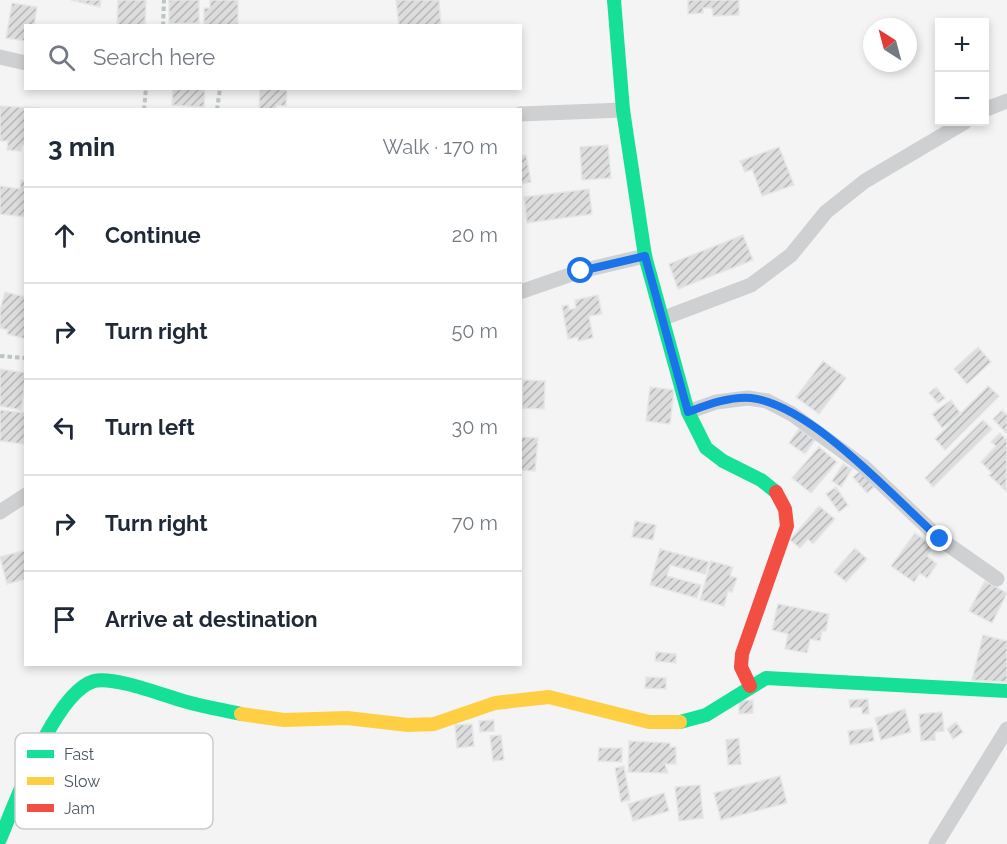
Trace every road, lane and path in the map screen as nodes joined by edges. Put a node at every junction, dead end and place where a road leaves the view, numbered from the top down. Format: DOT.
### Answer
graph roads {
  1 [pos="164,0"];
  2 [pos="614,0"];
  3 [pos="163,24"];
  4 [pos="0,57"];
  5 [pos="24,63"];
  6 [pos="146,90"];
  7 [pos="220,90"];
  8 [pos="1007,101"];
  9 [pos="144,108"];
  10 [pos="217,108"];
  11 [pos="989,108"];
  12 [pos="623,110"];
  13 [pos="522,114"];
  14 [pos="958,126"];
  15 [pos="645,256"];
  16 [pos="522,291"];
  17 [pos="664,318"];
  18 [pos="0,356"];
  19 [pos="24,358"];
  20 [pos="688,412"];
  21 [pos="24,496"];
  22 [pos="0,512"];
  23 [pos="997,579"];
  24 [pos="750,686"];
  25 [pos="1007,691"];
  26 [pos="1007,729"];
  27 [pos="47,733"];
  28 [pos="15,805"];
  29 [pos="0,839"];
  30 [pos="936,844"];
  1 -- 3 [label="path"];
  2 -- 12 [label="street"];
  4 -- 5 [label="street"];
  6 -- 9 [label="path"];
  7 -- 10 [label="path"];
  8 -- 11 [label="street"];
  12 -- 13 [label="street"];
  12 -- 15 [label="street"];
  14 -- 17 [label="street"];
  15 -- 16 [label="street"];
  15 -- 17 [label="street"];
  17 -- 20 [label="street"];
  18 -- 19 [label="path"];
  20 -- 23 [label="street"];
  20 -- 24 [label="street"];
  21 -- 22 [label="street"];
  24 -- 25 [label="street"];
  24 -- 27 [label="street"];
  26 -- 30 [label="street"];
  28 -- 29 [label="street"];
}
